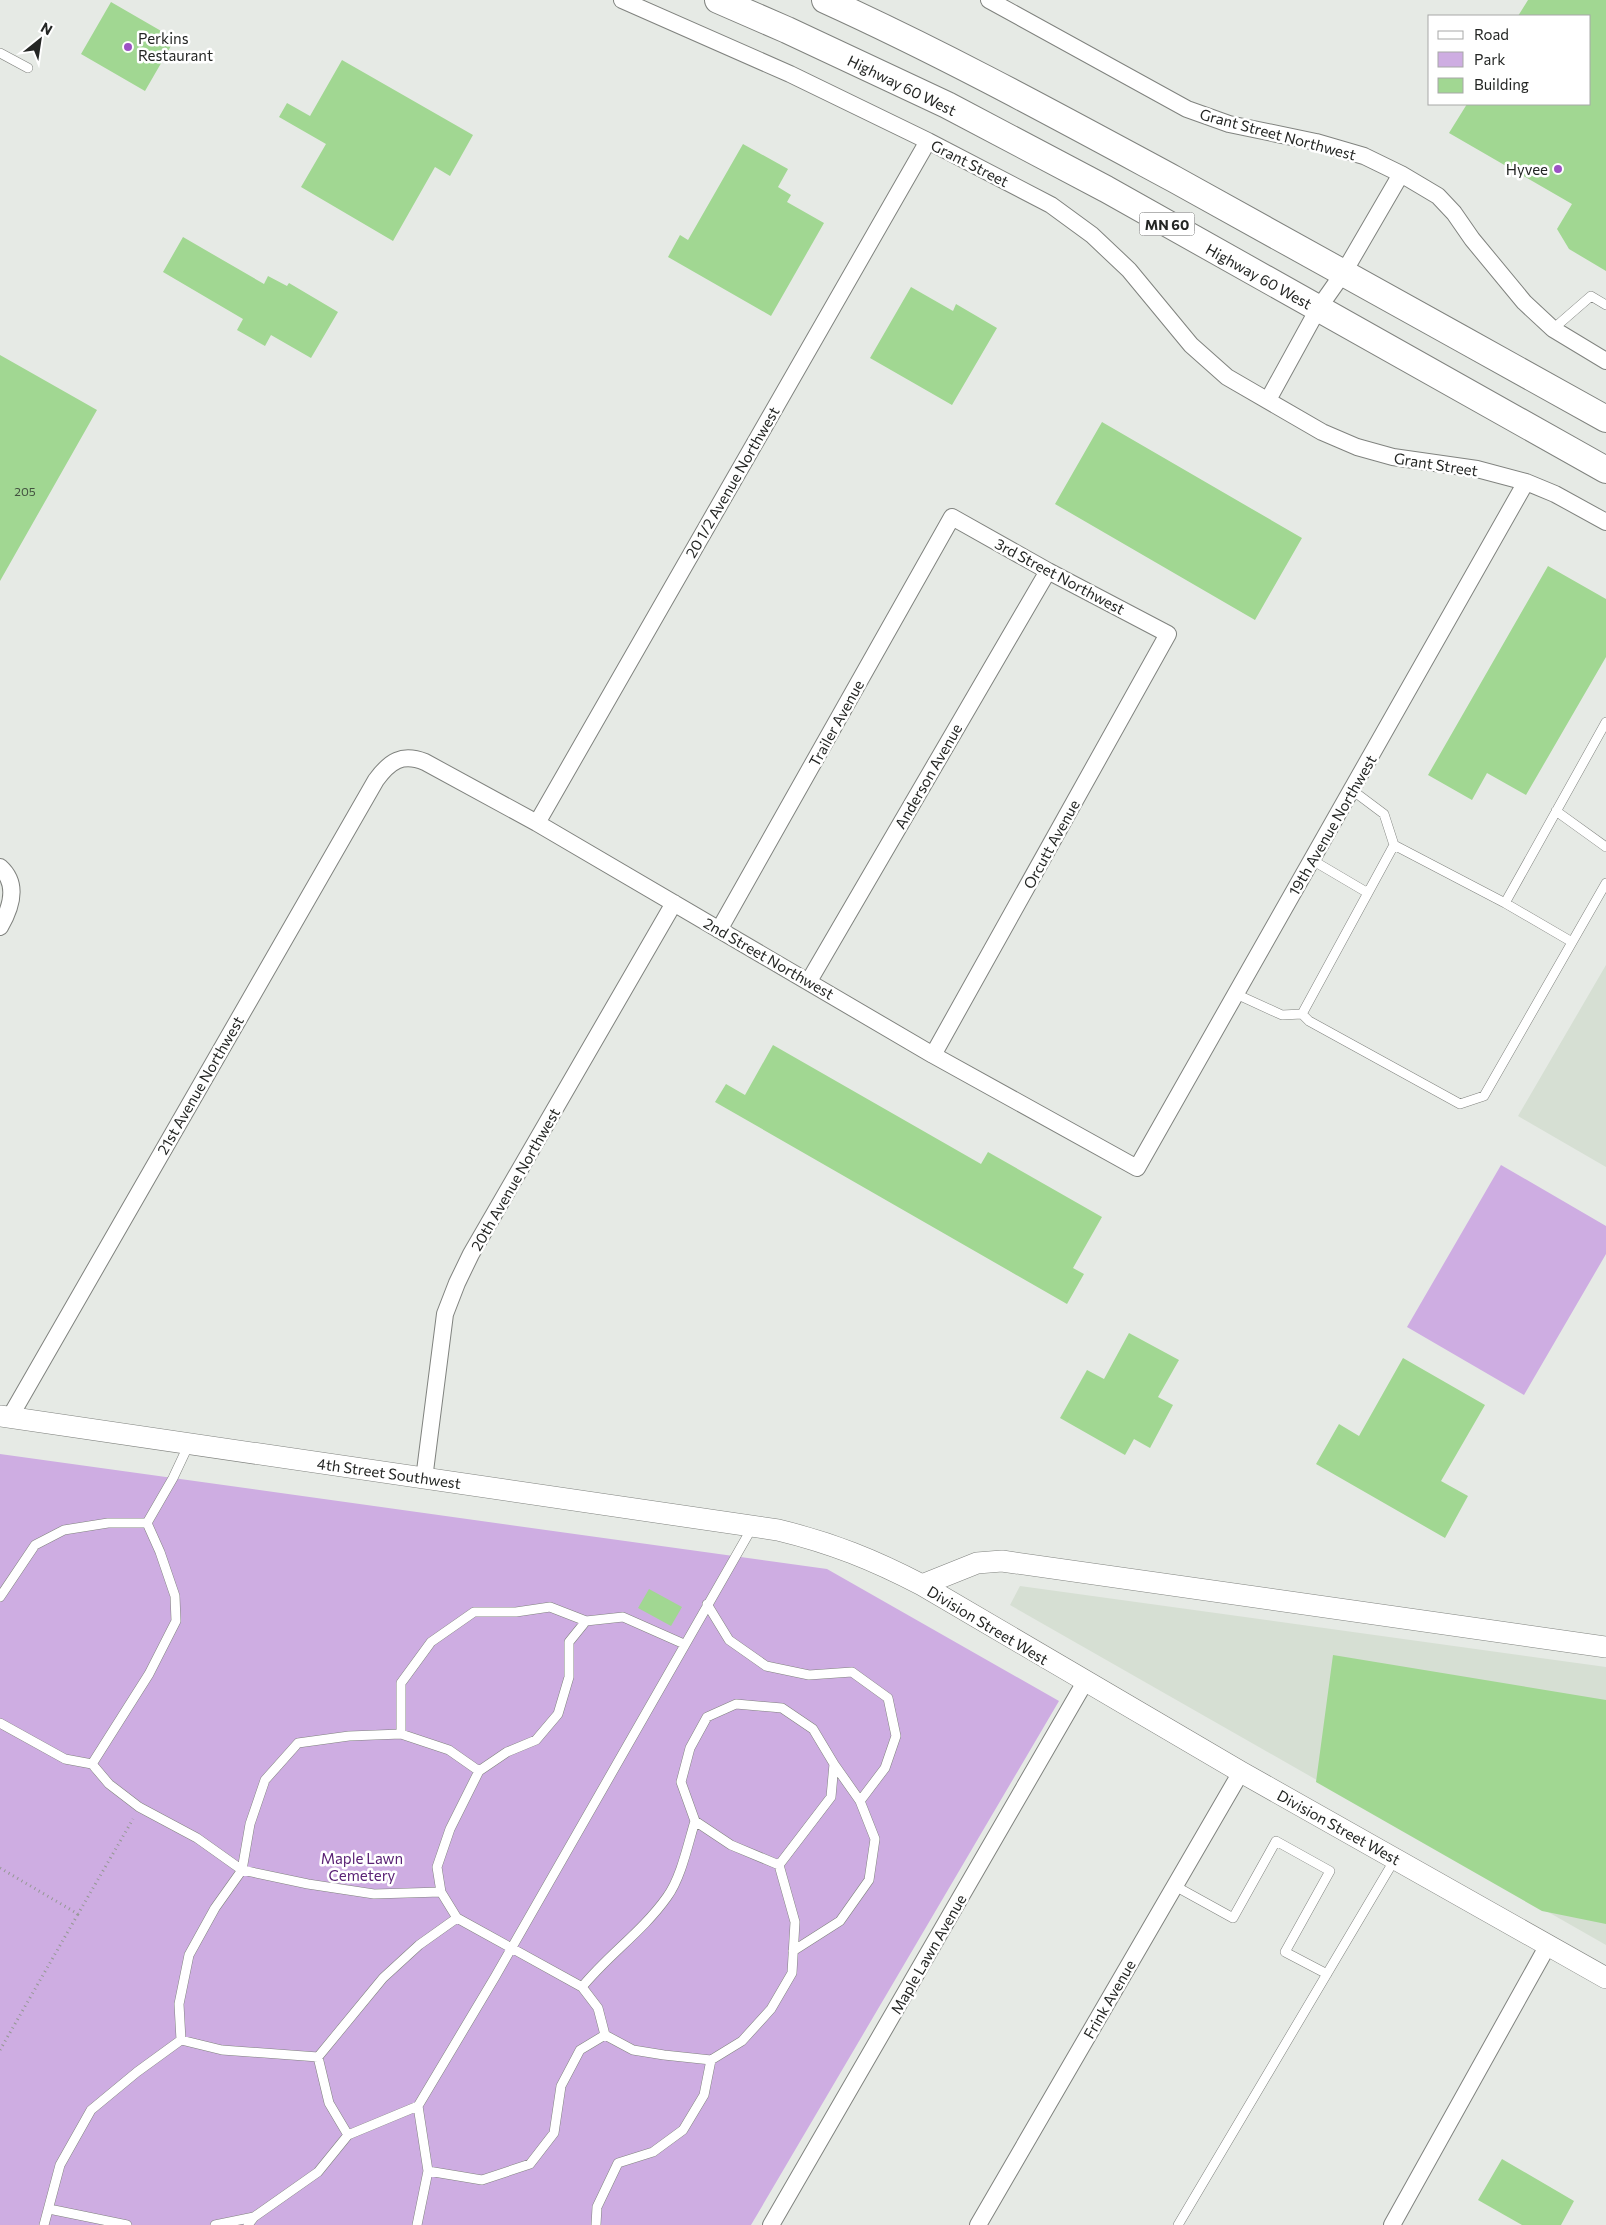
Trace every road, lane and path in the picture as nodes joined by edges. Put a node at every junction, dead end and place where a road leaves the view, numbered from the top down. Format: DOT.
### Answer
graph roads {
  1 [pos="622,0"];
  2 [pos="718,0"];
  3 [pos="825,0"];
  4 [pos="988,0"];
  5 [pos="0,53"];
  6 [pos="28,68"];
  7 [pos="928,141"];
  8 [pos="1401,174"];
  9 [pos="1344,272"];
  10 [pos="1606,305"];
  11 [pos="1318,309"];
  12 [pos="1553,329"];
  13 [pos="1606,361"];
  14 [pos="1268,400"];
  15 [pos="1606,419"];
  16 [pos="1606,470"];
  17 [pos="1526,482"];
  18 [pos="952,517"];
  19 [pos="1606,522"];
  20 [pos="1048,571"];
  21 [pos="1168,634"];
  22 [pos="1606,722"];
  23 [pos="398,760"];
  24 [pos="1352,790"];
  25 [pos="1556,812"];
  26 [pos="537,823"];
  27 [pos="1394,845"];
  28 [pos="1606,847"];
  29 [pos="1312,860"];
  30 [pos="0,867"];
  31 [pos="1606,883"];
  32 [pos="1368,893"];
  33 [pos="674,903"];
  34 [pos="1505,903"];
  35 [pos="0,927"];
  36 [pos="720,930"];
  37 [pos="1572,942"];
  38 [pos="809,981"];
  39 [pos="1236,994"];
  40 [pos="1302,1014"];
  41 [pos="933,1055"];
  42 [pos="1137,1168"];
  43 [pos="5,1417"];
  44 [pos="189,1444"];
  45 [pos="424,1479"];
  46 [pos="147,1523"];
  47 [pos="753,1526"];
  48 [pos="922,1585"];
  49 [pos="0,1597"];
  50 [pos="707,1604"];
  51 [pos="586,1621"];
  52 [pos="684,1644"];
  53 [pos="1606,1647"];
  54 [pos="1085,1682"];
  55 [pos="0,1723"];
  56 [pos="401,1734"];
  57 [pos="92,1764"];
  58 [pos="834,1764"];
  59 [pos="479,1772"];
  60 [pos="1241,1772"];
  61 [pos="860,1801"];
  62 [pos="139,1807"];
  63 [pos="695,1821"];
  64 [pos="1395,1859"];
  65 [pos="779,1865"];
  66 [pos="0,1868"];
  67 [pos="242,1870"];
  68 [pos="1175,1886"];
  69 [pos="440,1892"];
  70 [pos="78,1914"];
  71 [pos="457,1918"];
  72 [pos="1548,1944"];
  73 [pos="511,1948"];
  74 [pos="794,1951"];
  75 [pos="1326,1974"];
  76 [pos="1606,1978"];
  77 [pos="582,1987"];
  78 [pos="605,2035"];
  79 [pos="181,2040"];
  80 [pos="0,2050"];
  81 [pos="318,2057"];
  82 [pos="710,2060"];
  83 [pos="418,2106"];
  84 [pos="348,2135"];
  85 [pos="428,2171"];
  86 [pos="49,2208"];
  87 [pos="251,2221"];
  88 [pos="44,2225"];
  89 [pos="127,2225"];
  90 [pos="215,2225"];
  91 [pos="417,2225"];
  92 [pos="596,2225"];
  93 [pos="771,2225"];
  94 [pos="978,2225"];
  95 [pos="1178,2225"];
  96 [pos="1392,2225"];
  1 -- 7 [label="street, Grant Street"];
  2 -- 11 [label="main road, Highway 60 West / MN 60"];
  3 -- 9 [label="main road, MN 60"];
  4 -- 8 [label="street, Grant Street Northwest"];
  5 -- 6 [label="lane"];
  7 -- 14 [label="street, Grant Street"];
  7 -- 26 [label="street, 20 1/2 Avenue Northwest"];
  8 -- 9 [label="street"];
  8 -- 12 [label="street, Grant Street Northwest"];
  9 -- 11 [label="street"];
  9 -- 15 [label="main road, MN 60"];
  10 -- 12 [label="lane"];
  11 -- 14 [label="street"];
  11 -- 16 [label="main road, Highway 60 West / MN 60"];
  12 -- 13 [label="street, Grant Street Northwest"];
  14 -- 17 [label="street, Grant Street"];
  17 -- 19 [label="street, Grant Street"];
  17 -- 24 [label="street, 19th Avenue Northwest"];
  18 -- 20 [label="street, 3rd Street Northwest"];
  18 -- 36 [label="street, Trailer Avenue"];
  20 -- 21 [label="street, 3rd Street Northwest"];
  20 -- 38 [label="street, Anderson Avenue"];
  21 -- 41 [label="street, Orcutt Avenue"];
  22 -- 25 [label="lane"];
  23 -- 26 [label="street, 2nd Street Northwest"];
  23 -- 43 [label="street, 21st Avenue Northwest"];
  24 -- 27 [label="lane"];
  24 -- 29 [label="street, 19th Avenue Northwest"];
  25 -- 28 [label="lane"];
  25 -- 34 [label="lane"];
  26 -- 33 [label="street, 2nd Street Northwest"];
  27 -- 32 [label="lane"];
  27 -- 34 [label="lane"];
  29 -- 32 [label="lane"];
  29 -- 39 [label="street, 19th Avenue Northwest"];
  30 -- 35 [label="street"];
  31 -- 37 [label="lane"];
  32 -- 40 [label="lane"];
  33 -- 36 [label="street, 2nd Street Northwest"];
  33 -- 45 [label="street, 20th Avenue Northwest"];
  34 -- 37 [label="lane"];
  36 -- 38 [label="street, 2nd Street Northwest"];
  37 -- 40 [label="lane"];
  38 -- 41 [label="street, 2nd Street Northwest"];
  39 -- 40 [label="lane"];
  39 -- 42 [label="street, 19th Avenue Northwest"];
  41 -- 42 [label="street, 2nd Street Northwest"];
  43 -- 44 [label="street, 4th Street Southwest"];
  44 -- 45 [label="street, 4th Street Southwest"];
  44 -- 46 [label="lane"];
  45 -- 47 [label="street, 4th Street Southwest"];
  46 -- 49 [label="lane"];
  46 -- 57 [label="lane"];
  47 -- 48 [label="street, 4th Street Southwest"];
  47 -- 50 [label="lane"];
  48 -- 53 [label="street, Division Street West"];
  48 -- 54 [label="street, Division Street West"];
  50 -- 52 [label="lane"];
  50 -- 61 [label="lane"];
  51 -- 52 [label="lane"];
  51 -- 56 [label="lane"];
  51 -- 59 [label="lane"];
  52 -- 73 [label="lane"];
  54 -- 60 [label="street, Division Street West"];
  54 -- 93 [label="street, Maple Lawn Avenue"];
  55 -- 57 [label="lane"];
  56 -- 59 [label="lane"];
  56 -- 67 [label="lane"];
  57 -- 62 [label="lane"];
  58 -- 61 [label="lane"];
  58 -- 63 [label="lane"];
  58 -- 65 [label="lane"];
  59 -- 69 [label="lane"];
  60 -- 64 [label="street, Division Street West"];
  60 -- 68 [label="street, Frink Avenue"];
  61 -- 74 [label="lane"];
  62 -- 67 [label="lane"];
  62 -- 70 [label="path"];
  63 -- 65 [label="lane"];
  63 -- 77 [label="lane"];
  64 -- 72 [label="street, Division Street West"];
  64 -- 75 [label="lane"];
  65 -- 74 [label="lane"];
  66 -- 70 [label="path"];
  67 -- 69 [label="lane"];
  67 -- 79 [label="lane"];
  68 -- 75 [label="lane"];
  68 -- 94 [label="street, Frink Avenue"];
  69 -- 71 [label="lane"];
  70 -- 80 [label="path"];
  71 -- 73 [label="lane"];
  71 -- 81 [label="lane"];
  72 -- 76 [label="street, Division Street West"];
  72 -- 96 [label="street"];
  73 -- 77 [label="lane"];
  73 -- 83 [label="lane"];
  74 -- 82 [label="lane"];
  75 -- 95 [label="lane"];
  77 -- 78 [label="lane"];
  78 -- 82 [label="lane"];
  78 -- 85 [label="lane"];
  79 -- 81 [label="lane"];
  79 -- 86 [label="lane"];
  81 -- 84 [label="lane"];
  82 -- 92 [label="lane"];
  83 -- 84 [label="lane"];
  83 -- 85 [label="lane"];
  84 -- 87 [label="lane"];
  85 -- 91 [label="lane"];
  86 -- 88 [label="lane"];
  86 -- 89 [label="lane"];
  87 -- 90 [label="lane"];
}
